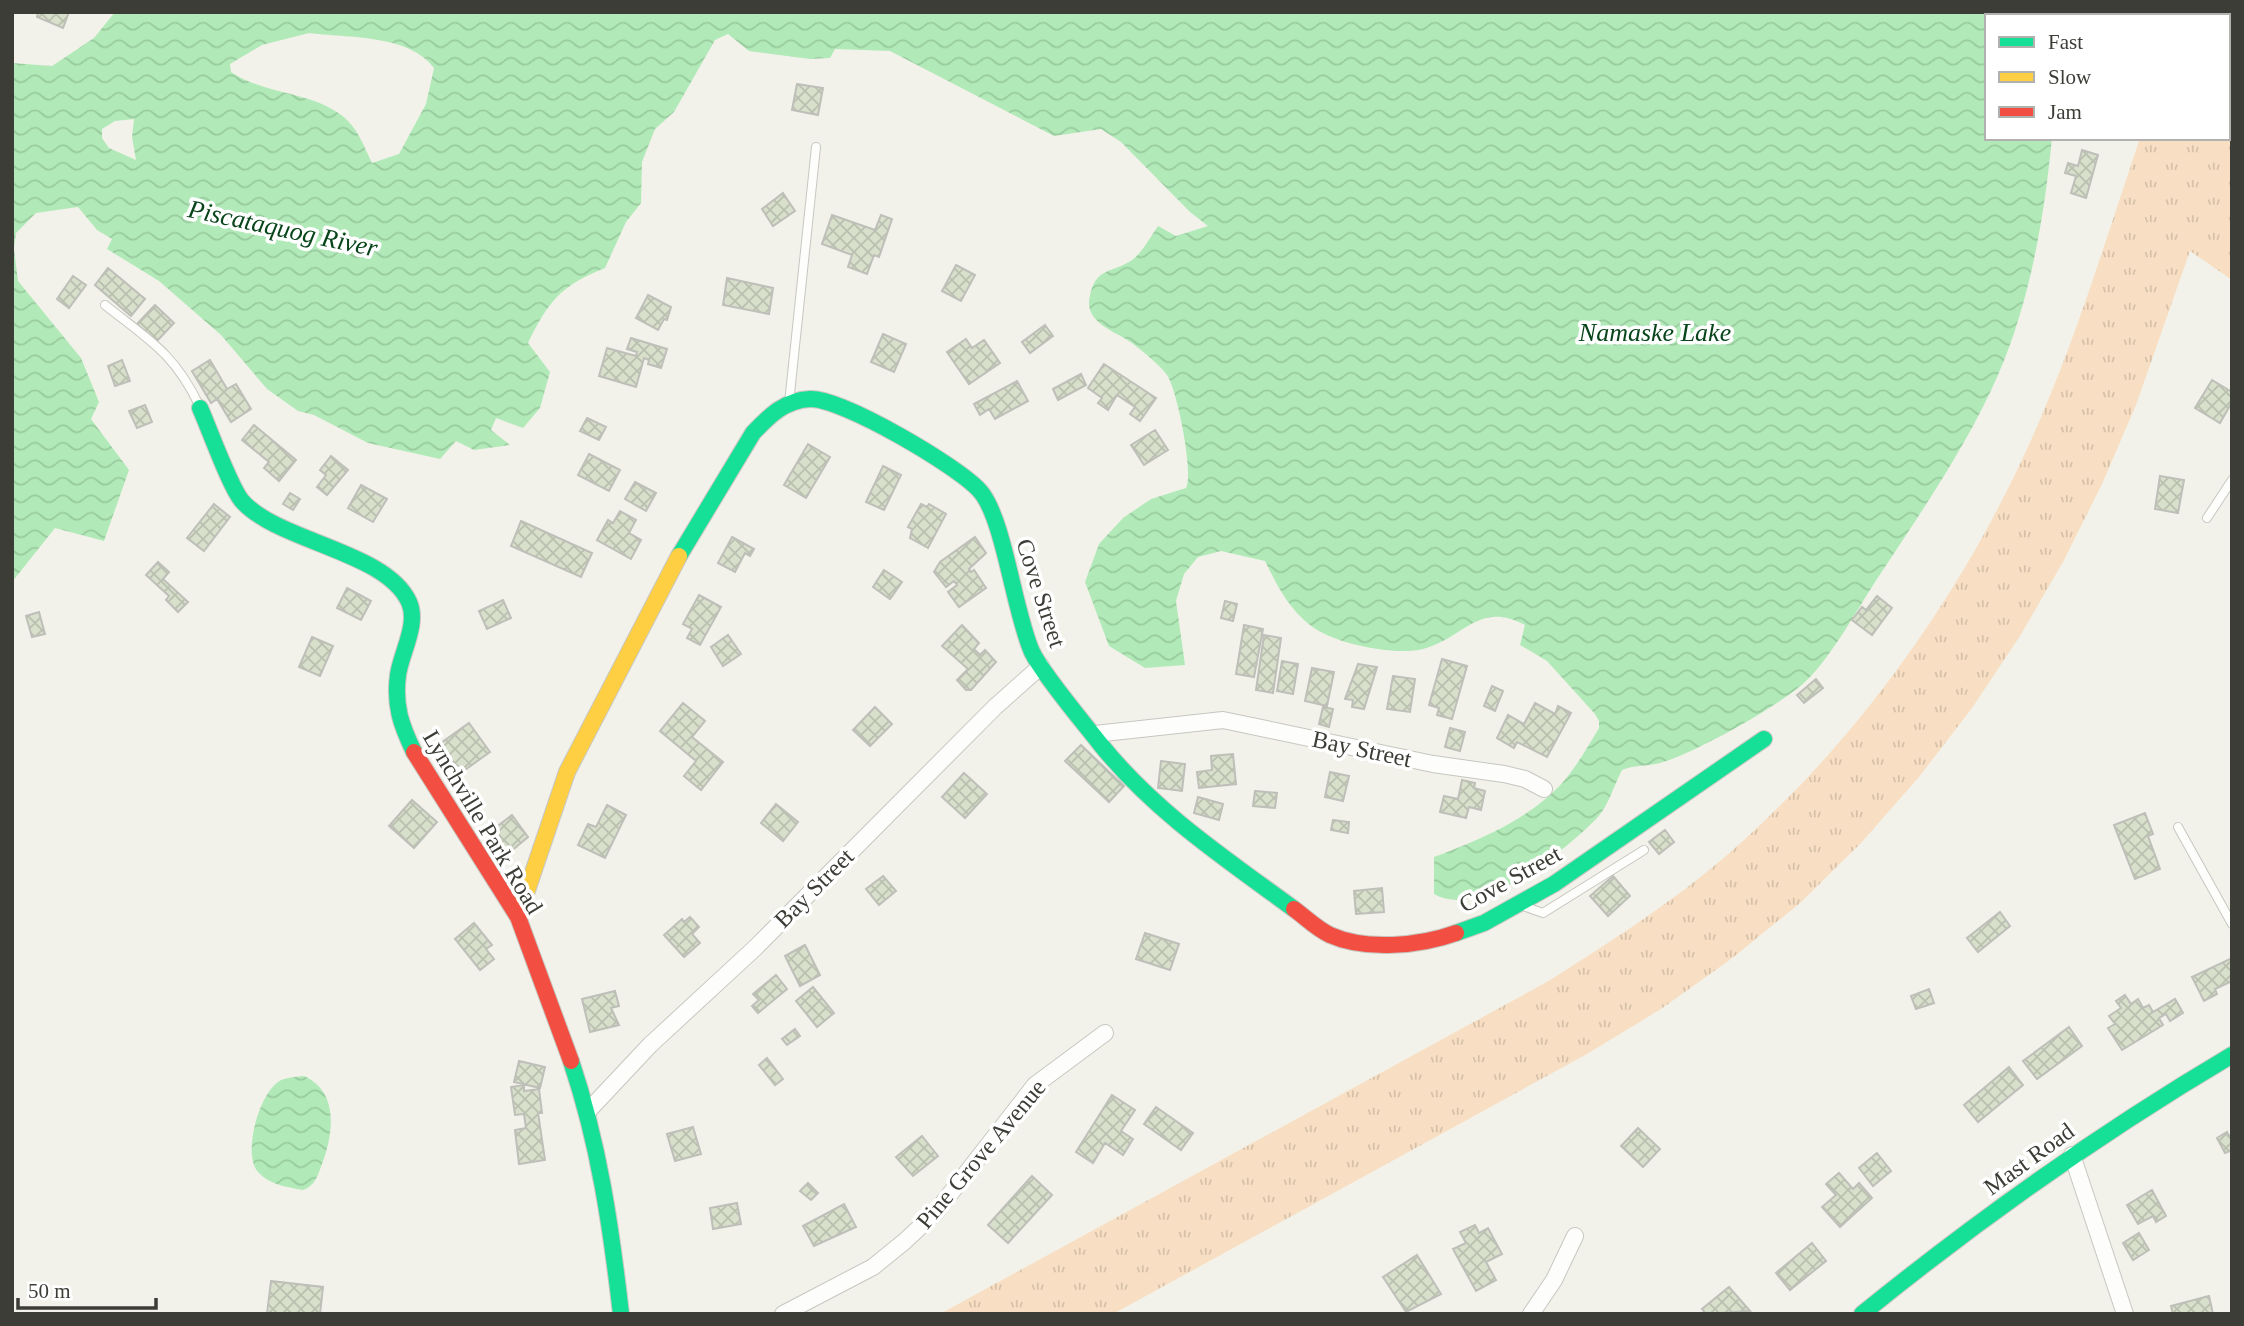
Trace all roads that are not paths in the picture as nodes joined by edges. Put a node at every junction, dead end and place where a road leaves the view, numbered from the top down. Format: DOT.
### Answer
graph roads {
  1 [pos="816,147"];
  2 [pos="104,305"];
  3 [pos="789,403"];
  4 [pos="200,408"];
  5 [pos="2232,480"];
  6 [pos="2207,518"];
  7 [pos="1041,666"];
  8 [pos="1095,734"];
  9 [pos="1764,739"];
  10 [pos="1544,789"];
  11 [pos="2178,827"];
  12 [pos="1644,850"];
  13 [pos="1521,905"];
  14 [pos="518,917"];
  15 [pos="2232,924"];
  16 [pos="1105,1033"];
  17 [pos="2232,1055"];
  18 [pos="588,1111"];
  19 [pos="2072,1155"];
  20 [pos="1575,1236"];
  21 [pos="1884,1306"];
  22 [pos="621,1314"];
  23 [pos="783,1314"];
  24 [pos="1531,1314"];
  25 [pos="1862,1314"];
  26 [pos="2124,1314"];
  1 -- 3 [label="lane"];
  2 -- 4 [label="lane"];
  3 -- 7 [label="street, Cove Street"];
  3 -- 14 [label="street"];
  4 -- 14 [label="street, Lynchville Park Road"];
  5 -- 6 [label="lane"];
  7 -- 8 [label="street, Cove Street"];
  7 -- 18 [label="street, Bay Street"];
  8 -- 10 [label="street, Bay Street"];
  8 -- 13 [label="street, Cove Street"];
  9 -- 13 [label="street, Cove Street"];
  11 -- 15 [label="lane"];
  12 -- 13 [label="lane"];
  14 -- 18 [label="street, Lynchville Park Road"];
  16 -- 23 [label="street, Pine Grove Avenue"];
  17 -- 19 [label="street, Mast Road"];
  18 -- 22 [label="street, Lynchville Park Road"];
  19 -- 21 [label="street, Mast Road"];
  19 -- 26 [label="street"];
  20 -- 24 [label="street"];
  21 -- 25 [label="street, Mast Road"];
}
